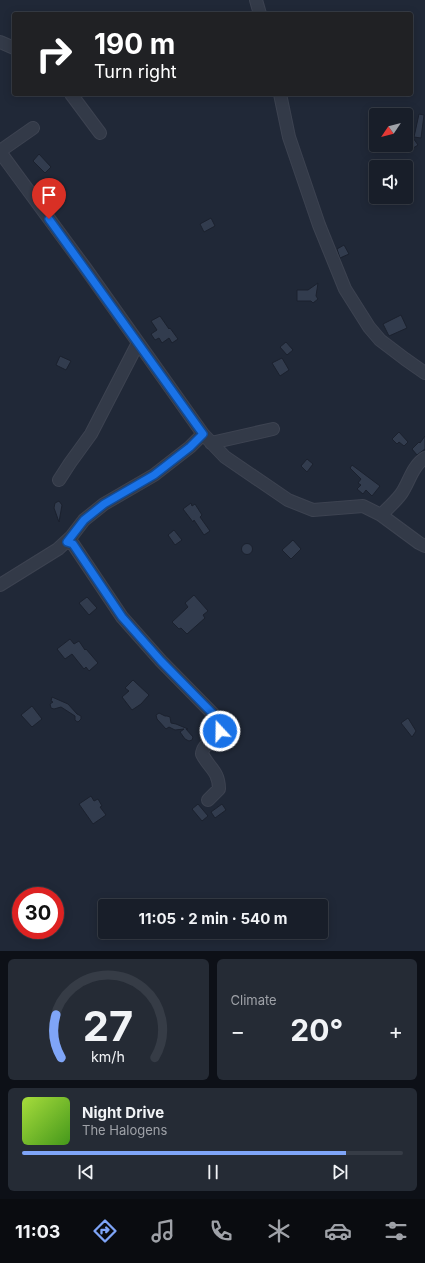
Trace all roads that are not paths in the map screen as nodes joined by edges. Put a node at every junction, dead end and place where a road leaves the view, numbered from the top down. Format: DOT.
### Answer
graph roads {
  1 [pos="256,0"];
  2 [pos="259,12"];
  3 [pos="0,42"];
  4 [pos="12,47"];
  5 [pos="72,96"];
  6 [pos="280,96"];
  7 [pos="33,128"];
  8 [pos="100,133"];
  9 [pos="0,151"];
  10 [pos="138,343"];
  11 [pos="425,373"];
  12 [pos="272,429"];
  13 [pos="207,438"];
  14 [pos="425,458"];
  15 [pos="59,480"];
  16 [pos="382,515"];
  17 [pos="67,542"];
  18 [pos="425,546"];
  19 [pos="0,585"];
  20 [pos="208,800"];
  1 -- 2 [label="street"];
  3 -- 4 [label="street"];
  5 -- 8 [label="street"];
  6 -- 11 [label="street"];
  7 -- 9 [label="street"];
  9 -- 10 [label="street"];
  10 -- 13 [label="street"];
  10 -- 15 [label="street"];
  12 -- 13 [label="street"];
  13 -- 16 [label="street"];
  13 -- 17 [label="street"];
  14 -- 16 [label="street"];
  16 -- 18 [label="street"];
  17 -- 19 [label="street"];
  17 -- 20 [label="street"];
}
